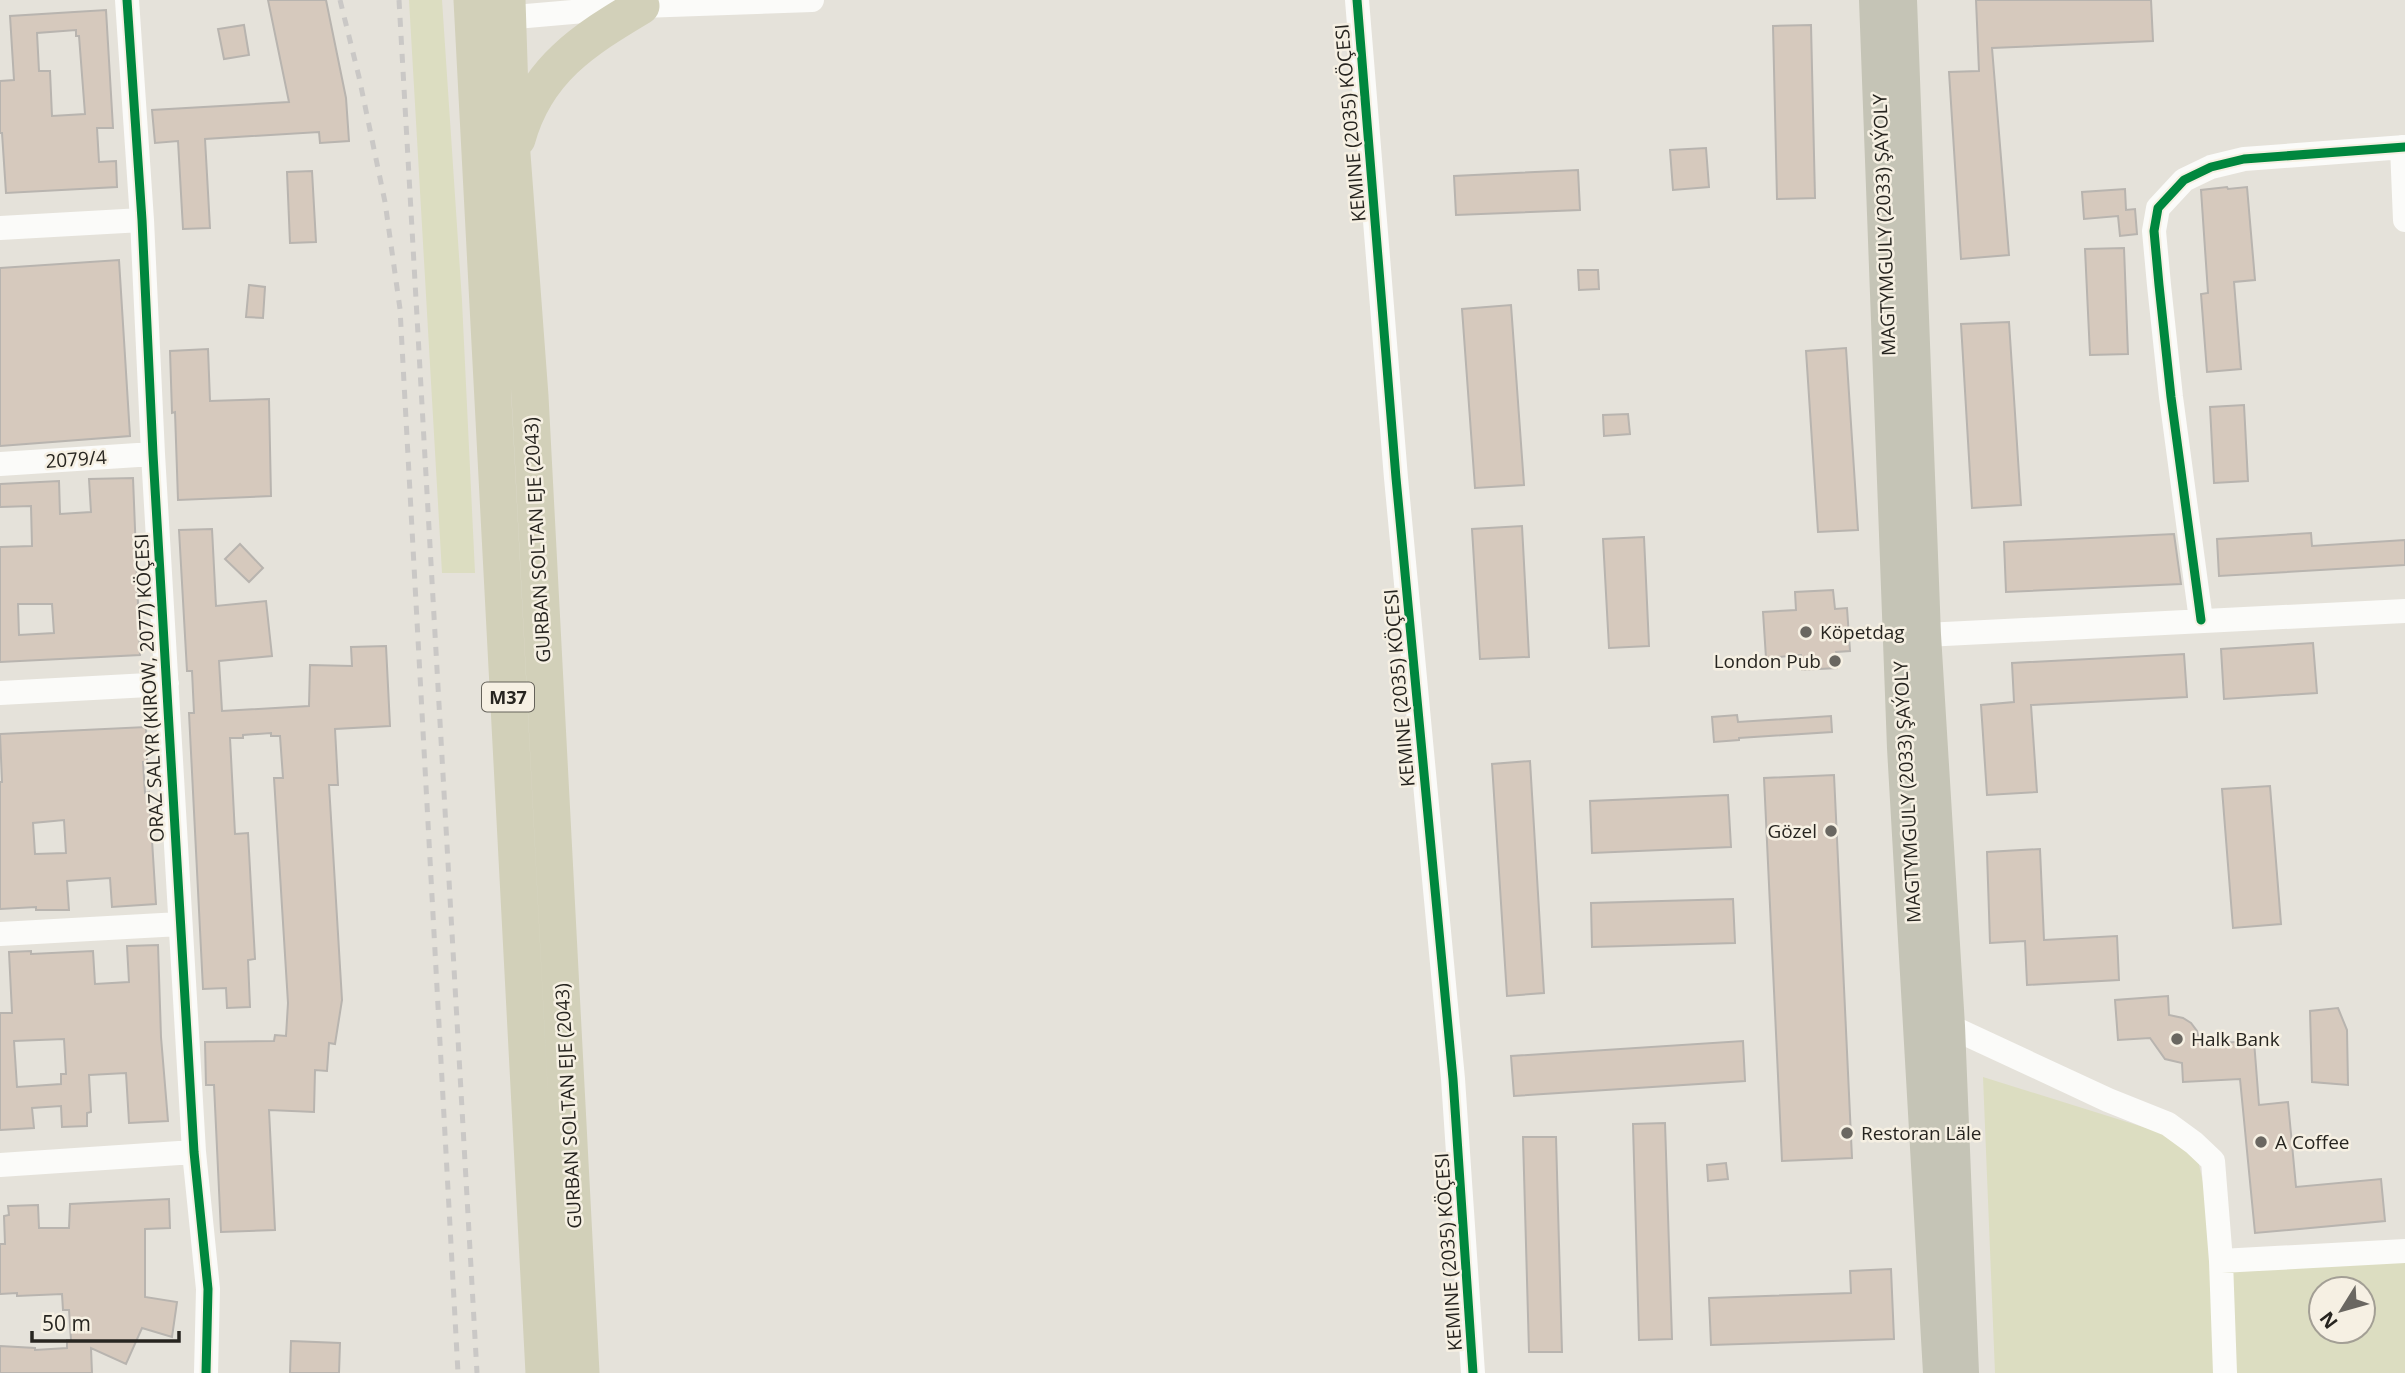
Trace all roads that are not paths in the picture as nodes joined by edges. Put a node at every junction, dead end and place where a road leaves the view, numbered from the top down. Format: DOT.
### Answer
graph roads {
  1 [pos="127,0"];
  2 [pos="812,0"];
  3 [pos="1357,0"];
  4 [pos="1875,0"];
  5 [pos="1901,0"];
  6 [pos="631,3"];
  7 [pos="490,10"];
  8 [pos="2403,147"];
  9 [pos="512,154"];
  10 [pos="142,220"];
  11 [pos="2405,220"];
  12 [pos="0,228"];
  13 [pos="152,454"];
  14 [pos="0,464"];
  15 [pos="2405,611"];
  16 [pos="2201,620"];
  17 [pos="1925,635"];
  18 [pos="167,684"];
  19 [pos="0,693"];
  20 [pos="180,924"];
  21 [pos="0,934"];
  22 [pos="1949,1026"];
  23 [pos="194,1152"];
  24 [pos="0,1165"];
  25 [pos="2405,1251"];
  26 [pos="2221,1261"];
  27 [pos="206,1373"];
  28 [pos="544,1373"];
  29 [pos="581,1373"];
  30 [pos="1473,1373"];
  31 [pos="1939,1373"];
  32 [pos="1963,1373"];
  33 [pos="2225,1373"];
  1 -- 10 [label="street, ORAZ SALYR (KIROW, 2077) KÖÇESI"];
  2 -- 6 [label="street"];
  3 -- 30 [label="street, KEMINE (2035) KÖÇESI"];
  4 -- 31 [label="main road, MAGTYMGULY (2033) ŞAÝOLY"];
  5 -- 17 [label="main road, MAGTYMGULY (2033) ŞAÝOLY"];
  6 -- 7 [label="street"];
  6 -- 9 [label="highway"];
  7 -- 9 [label="highway, GURBAN SOLTAN EJE (2043) / M37"];
  7 -- 28 [label="highway, GURBAN SOLTAN EJE (2043) / M37"];
  8 -- 11 [label="street"];
  8 -- 16 [label="street"];
  9 -- 29 [label="highway, GURBAN SOLTAN EJE (2043) / M37"];
  10 -- 12 [label="street"];
  10 -- 13 [label="street, ORAZ SALYR (KIROW, 2077) KÖÇESI"];
  13 -- 14 [label="street, 2079/4 / 2079/4"];
  13 -- 18 [label="street, ORAZ SALYR (KIROW, 2077) KÖÇESI"];
  15 -- 16 [label="street"];
  16 -- 17 [label="street"];
  17 -- 22 [label="main road, MAGTYMGULY (2033) ŞAÝOLY"];
  18 -- 19 [label="street"];
  18 -- 20 [label="street, ORAZ SALYR (KIROW, 2077) KÖÇESI"];
  20 -- 21 [label="street"];
  20 -- 23 [label="street, ORAZ SALYR (KIROW, 2077) KÖÇESI"];
  22 -- 26 [label="street"];
  22 -- 32 [label="main road, MAGTYMGULY (2033) ŞAÝOLY"];
  23 -- 24 [label="street"];
  23 -- 27 [label="street, ORAZ SALYR (KIROW, 2077) KÖÇESI"];
  25 -- 26 [label="street"];
  26 -- 33 [label="street"];
}
